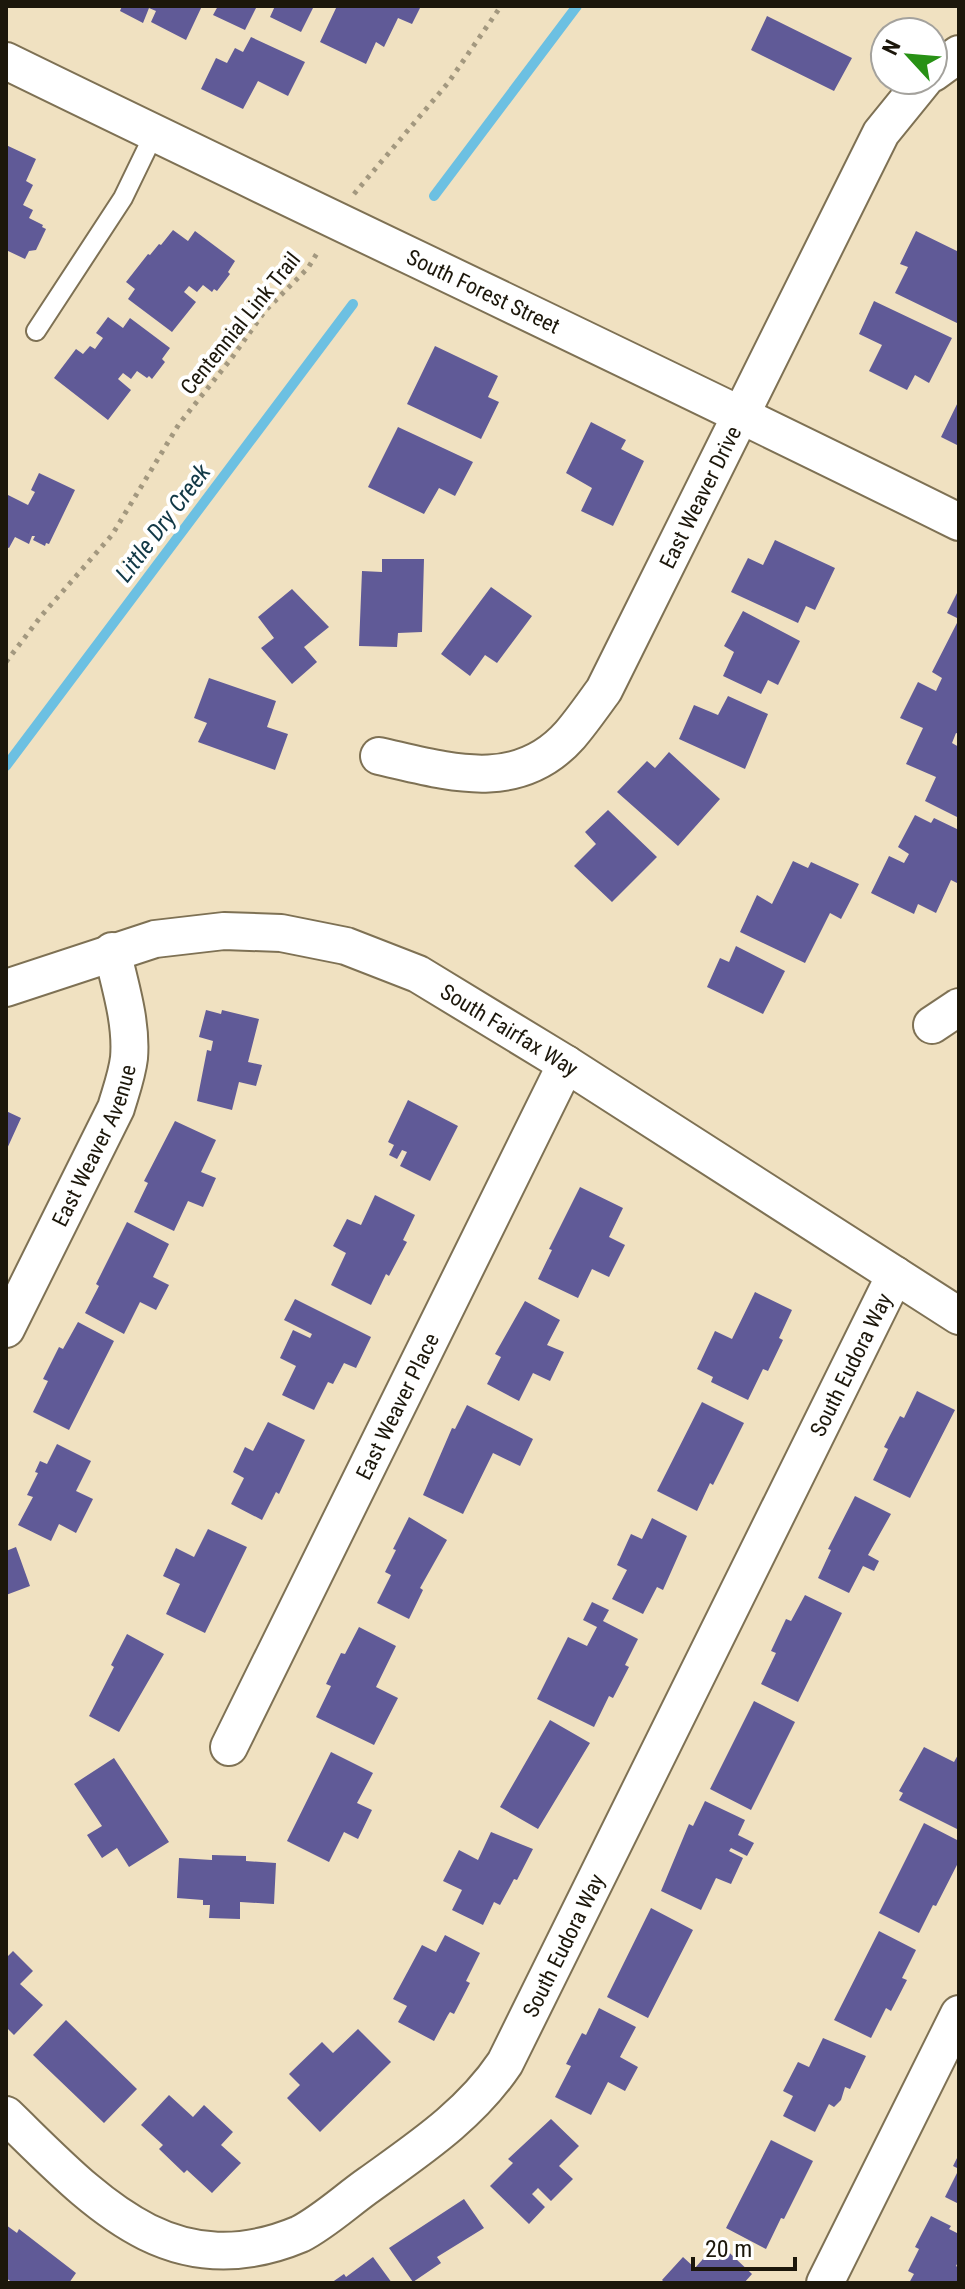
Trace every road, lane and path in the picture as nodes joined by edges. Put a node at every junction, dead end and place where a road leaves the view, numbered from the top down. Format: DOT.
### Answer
graph roads {
  1 [pos="501,6"];
  2 [pos="6,61"];
  3 [pos="911,96"];
  4 [pos="154,134"];
  5 [pos="336,222"];
  6 [pos="36,331"];
  7 [pos="741,414"];
  8 [pos="959,522"];
  9 [pos="6,662"];
  10 [pos="379,756"];
  11 [pos="112,951"];
  12 [pos="6,988"];
  13 [pos="566,1064"];
  14 [pos="895,1275"];
  15 [pos="959,1316"];
  16 [pos="6,1329"];
  17 [pos="229,1747"];
  18 [pos="959,2014"];
  19 [pos="6,2115"];
  20 [pos="825,2283"];
  1 -- 5 [label="path, Centennial Link Trail"];
  2 -- 4 [label="street, South Forest Street"];
  3 -- 7 [label="street, East Weaver Drive"];
  4 -- 5 [label="street, South Forest Street"];
  4 -- 6 [label="lane"];
  5 -- 7 [label="street, South Forest Street"];
  5 -- 9 [label="path, Centennial Link Trail"];
  7 -- 8 [label="street, South Forest Street"];
  7 -- 10 [label="street, East Weaver Drive"];
  11 -- 12 [label="street, South Fairfax Way"];
  11 -- 13 [label="street, South Fairfax Way"];
  11 -- 16 [label="street, East Weaver Avenue"];
  13 -- 14 [label="street, South Fairfax Way"];
  13 -- 17 [label="street, East Weaver Place"];
  14 -- 15 [label="street, South Fairfax Way"];
  14 -- 19 [label="street, South Eudora Way"];
  18 -- 20 [label="street"];
}
